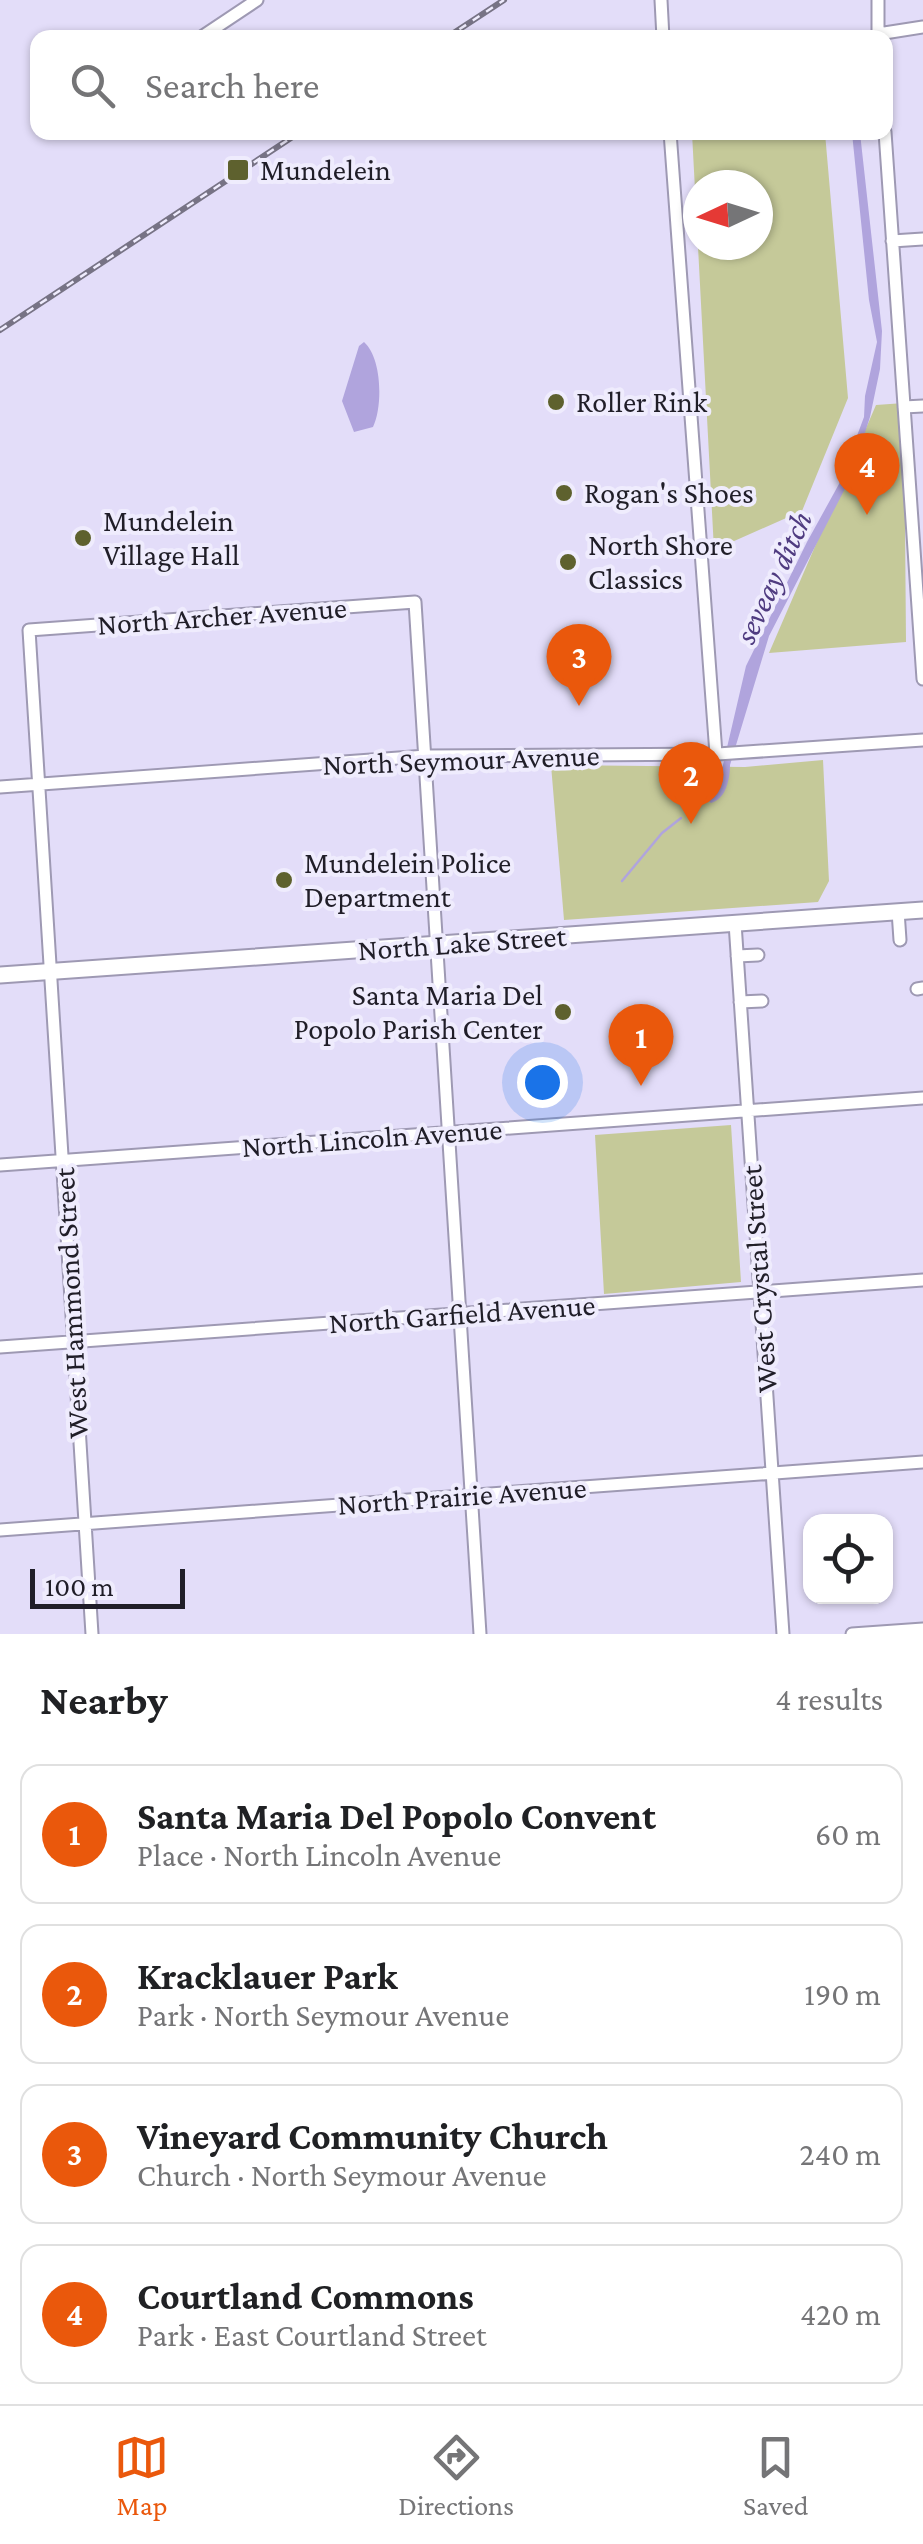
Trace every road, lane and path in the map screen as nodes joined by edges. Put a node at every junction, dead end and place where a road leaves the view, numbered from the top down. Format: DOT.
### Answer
graph roads {
  1 [pos="257,0"];
  2 [pos="661,0"];
  3 [pos="878,0"];
  4 [pos="923,26"];
  5 [pos="212,30"];
  6 [pos="663,30"];
  7 [pos="878,30"];
  8 [pos="893,33"];
  9 [pos="671,140"];
  10 [pos="886,140"];
  11 [pos="923,239"];
  12 [pos="892,241"];
  13 [pos="923,406"];
  14 [pos="904,408"];
  15 [pos="919,573"];
  16 [pos="29,630"];
  17 [pos="923,679"];
  18 [pos="923,740"];
  19 [pos="717,754"];
  20 [pos="426,756"];
  21 [pos="40,784"];
  22 [pos="0,787"];
  23 [pos="923,910"];
  24 [pos="898,911"];
  25 [pos="735,923"];
  26 [pos="900,940"];
  27 [pos="439,944"];
  28 [pos="758,954"];
  29 [pos="737,956"];
  30 [pos="51,972"];
  31 [pos="0,975"];
  32 [pos="762,1001"];
  33 [pos="740,1002"];
  34 [pos="923,1098"];
  35 [pos="747,1112"];
  36 [pos="449,1132"];
  37 [pos="64,1160"];
  38 [pos="0,1165"];
  39 [pos="923,1280"];
  40 [pos="761,1292"];
  41 [pos="460,1314"];
  42 [pos="74,1341"];
  43 [pos="0,1347"];
  44 [pos="923,1462"];
  45 [pos="772,1474"];
  46 [pos="471,1496"];
  47 [pos="84,1524"];
  48 [pos="0,1530"];
  49 [pos="923,1629"];
  50 [pos="92,1634"];
  51 [pos="480,1634"];
  52 [pos="783,1634"];
  53 [pos="852,1634"];
  1 -- 5 [label="street"];
  2 -- 6 [label="street"];
  3 -- 7 [label="street"];
  4 -- 8 [label="street"];
  9 -- 19 [label="street"];
  10 -- 12 [label="street"];
  11 -- 12 [label="street"];
  12 -- 14 [label="street"];
  13 -- 14 [label="street"];
  14 -- 15 [label="street"];
  15 -- 17 [label="street"];
  16 -- 20 [label="street, North Archer Avenue"];
  16 -- 21 [label="street, West Hammond Street"];
  18 -- 19 [label="street, North Seymour Avenue"];
  19 -- 20 [label="street, North Seymour Avenue"];
  20 -- 21 [label="street, North Seymour Avenue"];
  20 -- 27 [label="street"];
  21 -- 22 [label="street, North Seymour Avenue"];
  21 -- 30 [label="street, West Hammond Street"];
  23 -- 24 [label="main road, North Lake Street"];
  24 -- 25 [label="main road, North Lake Street"];
  24 -- 26 [label="street"];
  25 -- 27 [label="main road, North Lake Street"];
  25 -- 29 [label="street, West Crystal Street"];
  27 -- 30 [label="main road, North Lake Street"];
  27 -- 36 [label="street"];
  28 -- 29 [label="street"];
  29 -- 33 [label="street, West Crystal Street"];
  30 -- 31 [label="main road, North Lake Street"];
  30 -- 37 [label="street, West Hammond Street"];
  32 -- 33 [label="street"];
  33 -- 35 [label="street, West Crystal Street"];
  34 -- 35 [label="street, North Lincoln Avenue"];
  35 -- 36 [label="street, North Lincoln Avenue"];
  35 -- 40 [label="street, West Crystal Street"];
  36 -- 37 [label="street, North Lincoln Avenue"];
  36 -- 41 [label="street"];
  37 -- 38 [label="street, North Lincoln Avenue"];
  37 -- 42 [label="street, West Hammond Street"];
  39 -- 40 [label="street, North Garfield Avenue"];
  40 -- 41 [label="street, North Garfield Avenue"];
  40 -- 45 [label="street, West Crystal Street"];
  41 -- 42 [label="street, North Garfield Avenue"];
  41 -- 46 [label="street"];
  42 -- 43 [label="street, North Garfield Avenue"];
  42 -- 47 [label="street, West Hammond Street"];
  44 -- 45 [label="street, North Prairie Avenue"];
  45 -- 46 [label="street, North Prairie Avenue"];
  45 -- 52 [label="street, West Crystal Street"];
  46 -- 47 [label="street, North Prairie Avenue"];
  46 -- 51 [label="street"];
  47 -- 48 [label="street, North Prairie Avenue"];
  47 -- 50 [label="street, West Hammond Street"];
  49 -- 53 [label="street"];
}
